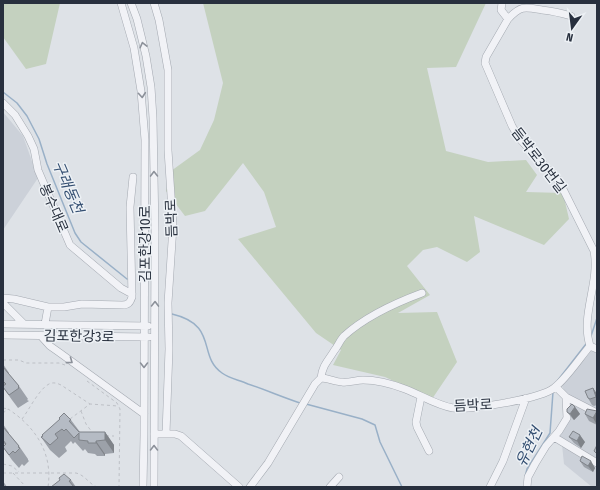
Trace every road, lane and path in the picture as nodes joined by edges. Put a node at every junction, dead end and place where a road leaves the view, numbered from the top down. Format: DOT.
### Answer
graph roads {
  1 [pos="121,3"];
  2 [pos="131,3"];
  3 [pos="154,3"];
  4 [pos="502,3"];
  5 [pos="571,16"];
  6 [pos="508,19"];
  7 [pos="3,103"];
  8 [pos="133,177"];
  9 [pos="422,293"];
  10 [pos="132,294"];
  11 [pos="3,298"];
  12 [pos="3,303"];
  13 [pos="48,307"];
  14 [pos="3,324"];
  15 [pos="24,324"];
  16 [pos="45,324"];
  17 [pos="144,326"];
  18 [pos="154,326"];
  19 [pos="3,335"];
  20 [pos="41,336"];
  21 [pos="144,337"];
  22 [pos="154,337"];
  23 [pos="590,346"];
  24 [pos="597,349"];
  25 [pos="3,360"];
  26 [pos="68,367"];
  27 [pos="321,378"];
  28 [pos="85,380"];
  29 [pos="556,386"];
  30 [pos="421,396"];
  31 [pos="566,397"];
  32 [pos="526,398"];
  33 [pos="90,404"];
  34 [pos="119,406"];
  35 [pos="3,408"];
  36 [pos="8,409"];
  37 [pos="81,410"];
  38 [pos="3,413"];
  39 [pos="597,413"];
  40 [pos="144,414"];
  41 [pos="22,419"];
  42 [pos="70,419"];
  43 [pos="95,434"];
  44 [pos="154,434"];
  45 [pos="166,434"];
  46 [pos="106,436"];
  47 [pos="114,436"];
  48 [pos="554,437"];
  49 [pos="429,451"];
  50 [pos="597,463"];
  51 [pos="3,464"];
  52 [pos="13,472"];
  53 [pos="3,473"];
  54 [pos="20,473"];
  55 [pos="50,474"];
  56 [pos="339,477"];
  57 [pos="26,487"];
  58 [pos="48,487"];
  59 [pos="97,487"];
  60 [pos="119,487"];
  61 [pos="143,487"];
  62 [pos="154,487"];
  63 [pos="239,487"];
  64 [pos="250,487"];
  65 [pos="330,487"];
  66 [pos="490,487"];
  67 [pos="527,487"];
  1 -- 17 [label="street, 김포한강10로, one-way"];
  18 -- 2 [label="street, 김포한강10로, one-way"];
  3 -- 45 [label="street, 듬박로"];
  4 -- 6 [label="street"];
  5 -- 6 [label="street"];
  6 -- 23 [label="street, 듬박로30번길"];
  7 -- 10 [label="street, 봉수대로"];
  8 -- 10 [label="street"];
  9 -- 27 [label="street"];
  10 -- 13 [label="street, 김포한강3로"];
  11 -- 13 [label="street"];
  12 -- 15 [label="street, 김포한강3로"];
  13 -- 16 [label="street, 김포한강3로"];
  14 -- 15 [label="street, 김포한강3로"];
  15 -- 16 [label="street, 김포한강3로"];
  16 -- 17 [label="street, 김포한강3로"];
  17 -- 18 [label="street, 김포한강3로"];
  17 -- 21 [label="street, 김포한강10로"];
  18 -- 22 [label="street, 김포한강10로"];
  19 -- 20 [label="street, 김포한강3로"];
  20 -- 21 [label="street, 김포한강3로"];
  20 -- 40 [label="street, one-way"];
  21 -- 22 [label="street, 김포한강3로"];
  21 -- 40 [label="street, 김포한강10로, one-way"];
  22 -- 44 [label="street, 김포한강10로"];
  23 -- 24 [label="street"];
  23 -- 29 [label="street, 듬박로"];
  25 -- 26 [label="path"];
  27 -- 30 [label="street, 듬박로"];
  27 -- 64 [label="street"];
  28 -- 34 [label="path"];
  29 -- 31 [label="street"];
  29 -- 32 [label="street, 듬박로"];
  30 -- 32 [label="street, 듬박로"];
  30 -- 49 [label="street"];
  31 -- 39 [label="street"];
  31 -- 48 [label="street"];
  32 -- 66 [label="street"];
  33 -- 34 [label="path"];
  33 -- 37 [label="path"];
  33 -- 41 [label="path"];
  34 -- 60 [label="path"];
  35 -- 36 [label="path"];
  36 -- 38 [label="path"];
  36 -- 41 [label="path"];
  37 -- 42 [label="path"];
  37 -- 43 [label="path"];
  40 -- 61 [label="street, 김포한강10로"];
  41 -- 55 [label="path"];
  44 -- 45 [label="street"];
  62 -- 44 [label="street, 김포한강10로, one-way"];
  45 -- 63 [label="street"];
  46 -- 47 [label="path"];
  48 -- 50 [label="street"];
  48 -- 67 [label="street"];
  51 -- 54 [label="path"];
  52 -- 53 [label="path"];
  52 -- 54 [label="path"];
  52 -- 57 [label="path"];
  54 -- 55 [label="path"];
  55 -- 58 [label="path"];
  55 -- 59 [label="path"];
  56 -- 65 [label="street"];
}
